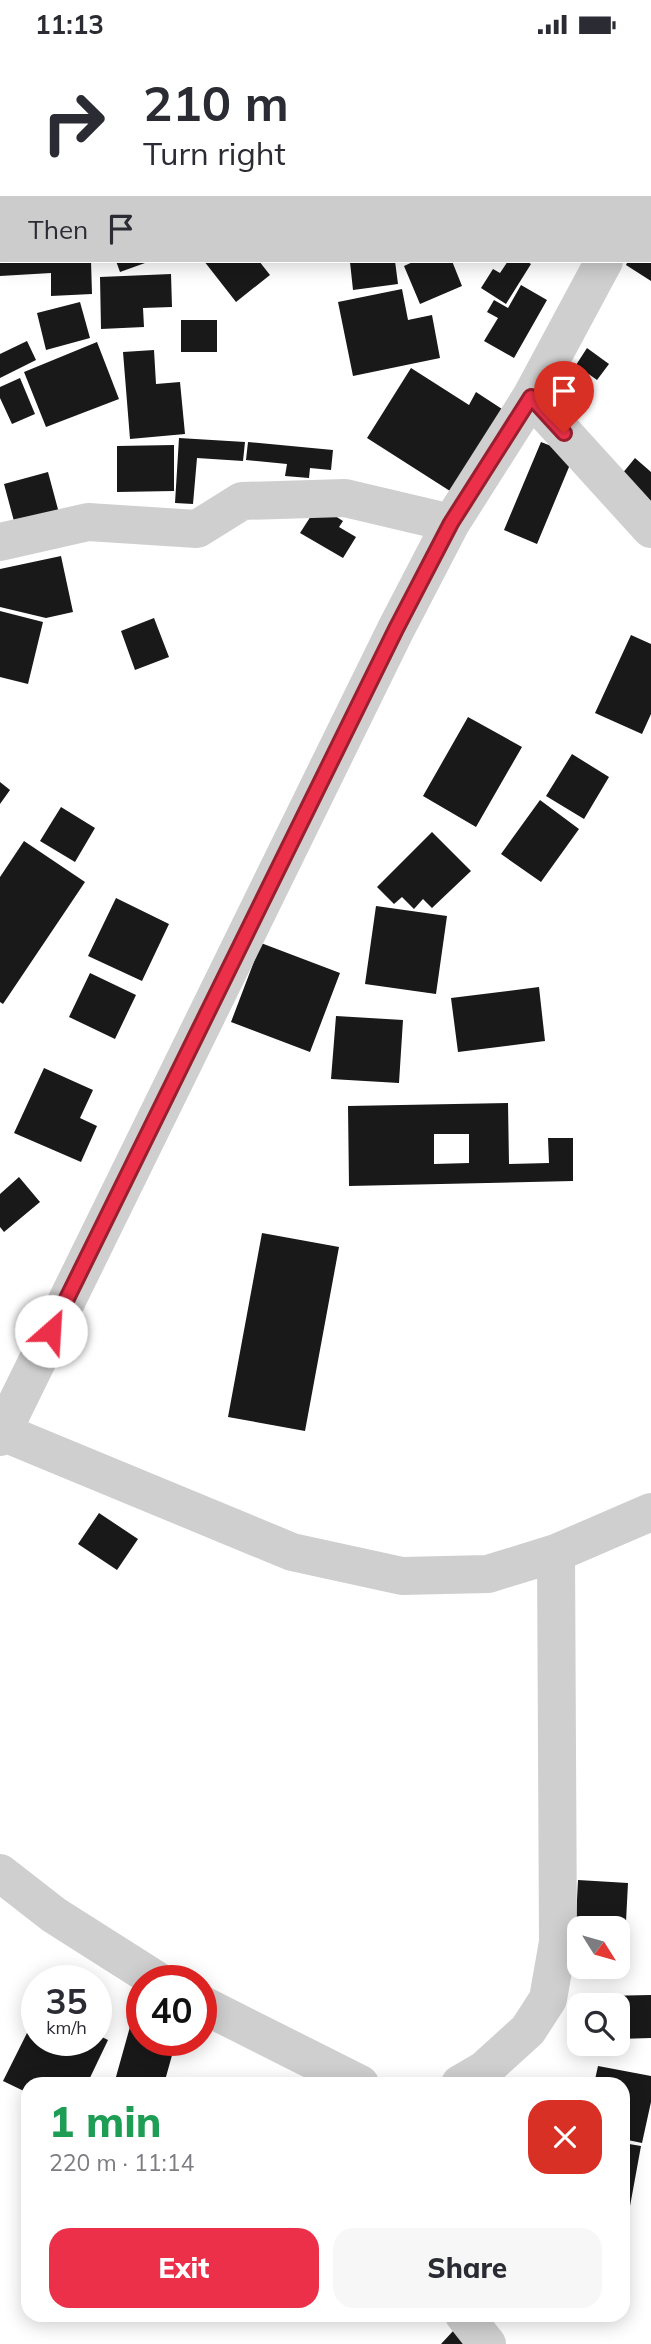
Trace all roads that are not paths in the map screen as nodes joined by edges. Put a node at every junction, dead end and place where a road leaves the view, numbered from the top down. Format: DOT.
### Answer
graph roads {
  1 [pos="603,263"];
  2 [pos="531,397"];
  3 [pos="451,523"];
  4 [pos="651,529"];
  5 [pos="0,542"];
  6 [pos="1,1434"];
  7 [pos="651,1512"];
  8 [pos="556,1553"];
  9 [pos="0,1873"];
  10 [pos="133,1965"];
  11 [pos="217,2012"];
  12 [pos="346,2077"];
  13 [pos="472,2077"];
  14 [pos="470,2322"];
  15 [pos="487,2344"];
  1 -- 2 [label="street"];
  2 -- 3 [label="street"];
  2 -- 4 [label="street"];
  3 -- 5 [label="street"];
  3 -- 6 [label="street"];
  6 -- 8 [label="street"];
  7 -- 8 [label="street"];
  8 -- 13 [label="street"];
  9 -- 10 [label="street"];
  11 -- 12 [label="street"];
  14 -- 15 [label="street"];
}
